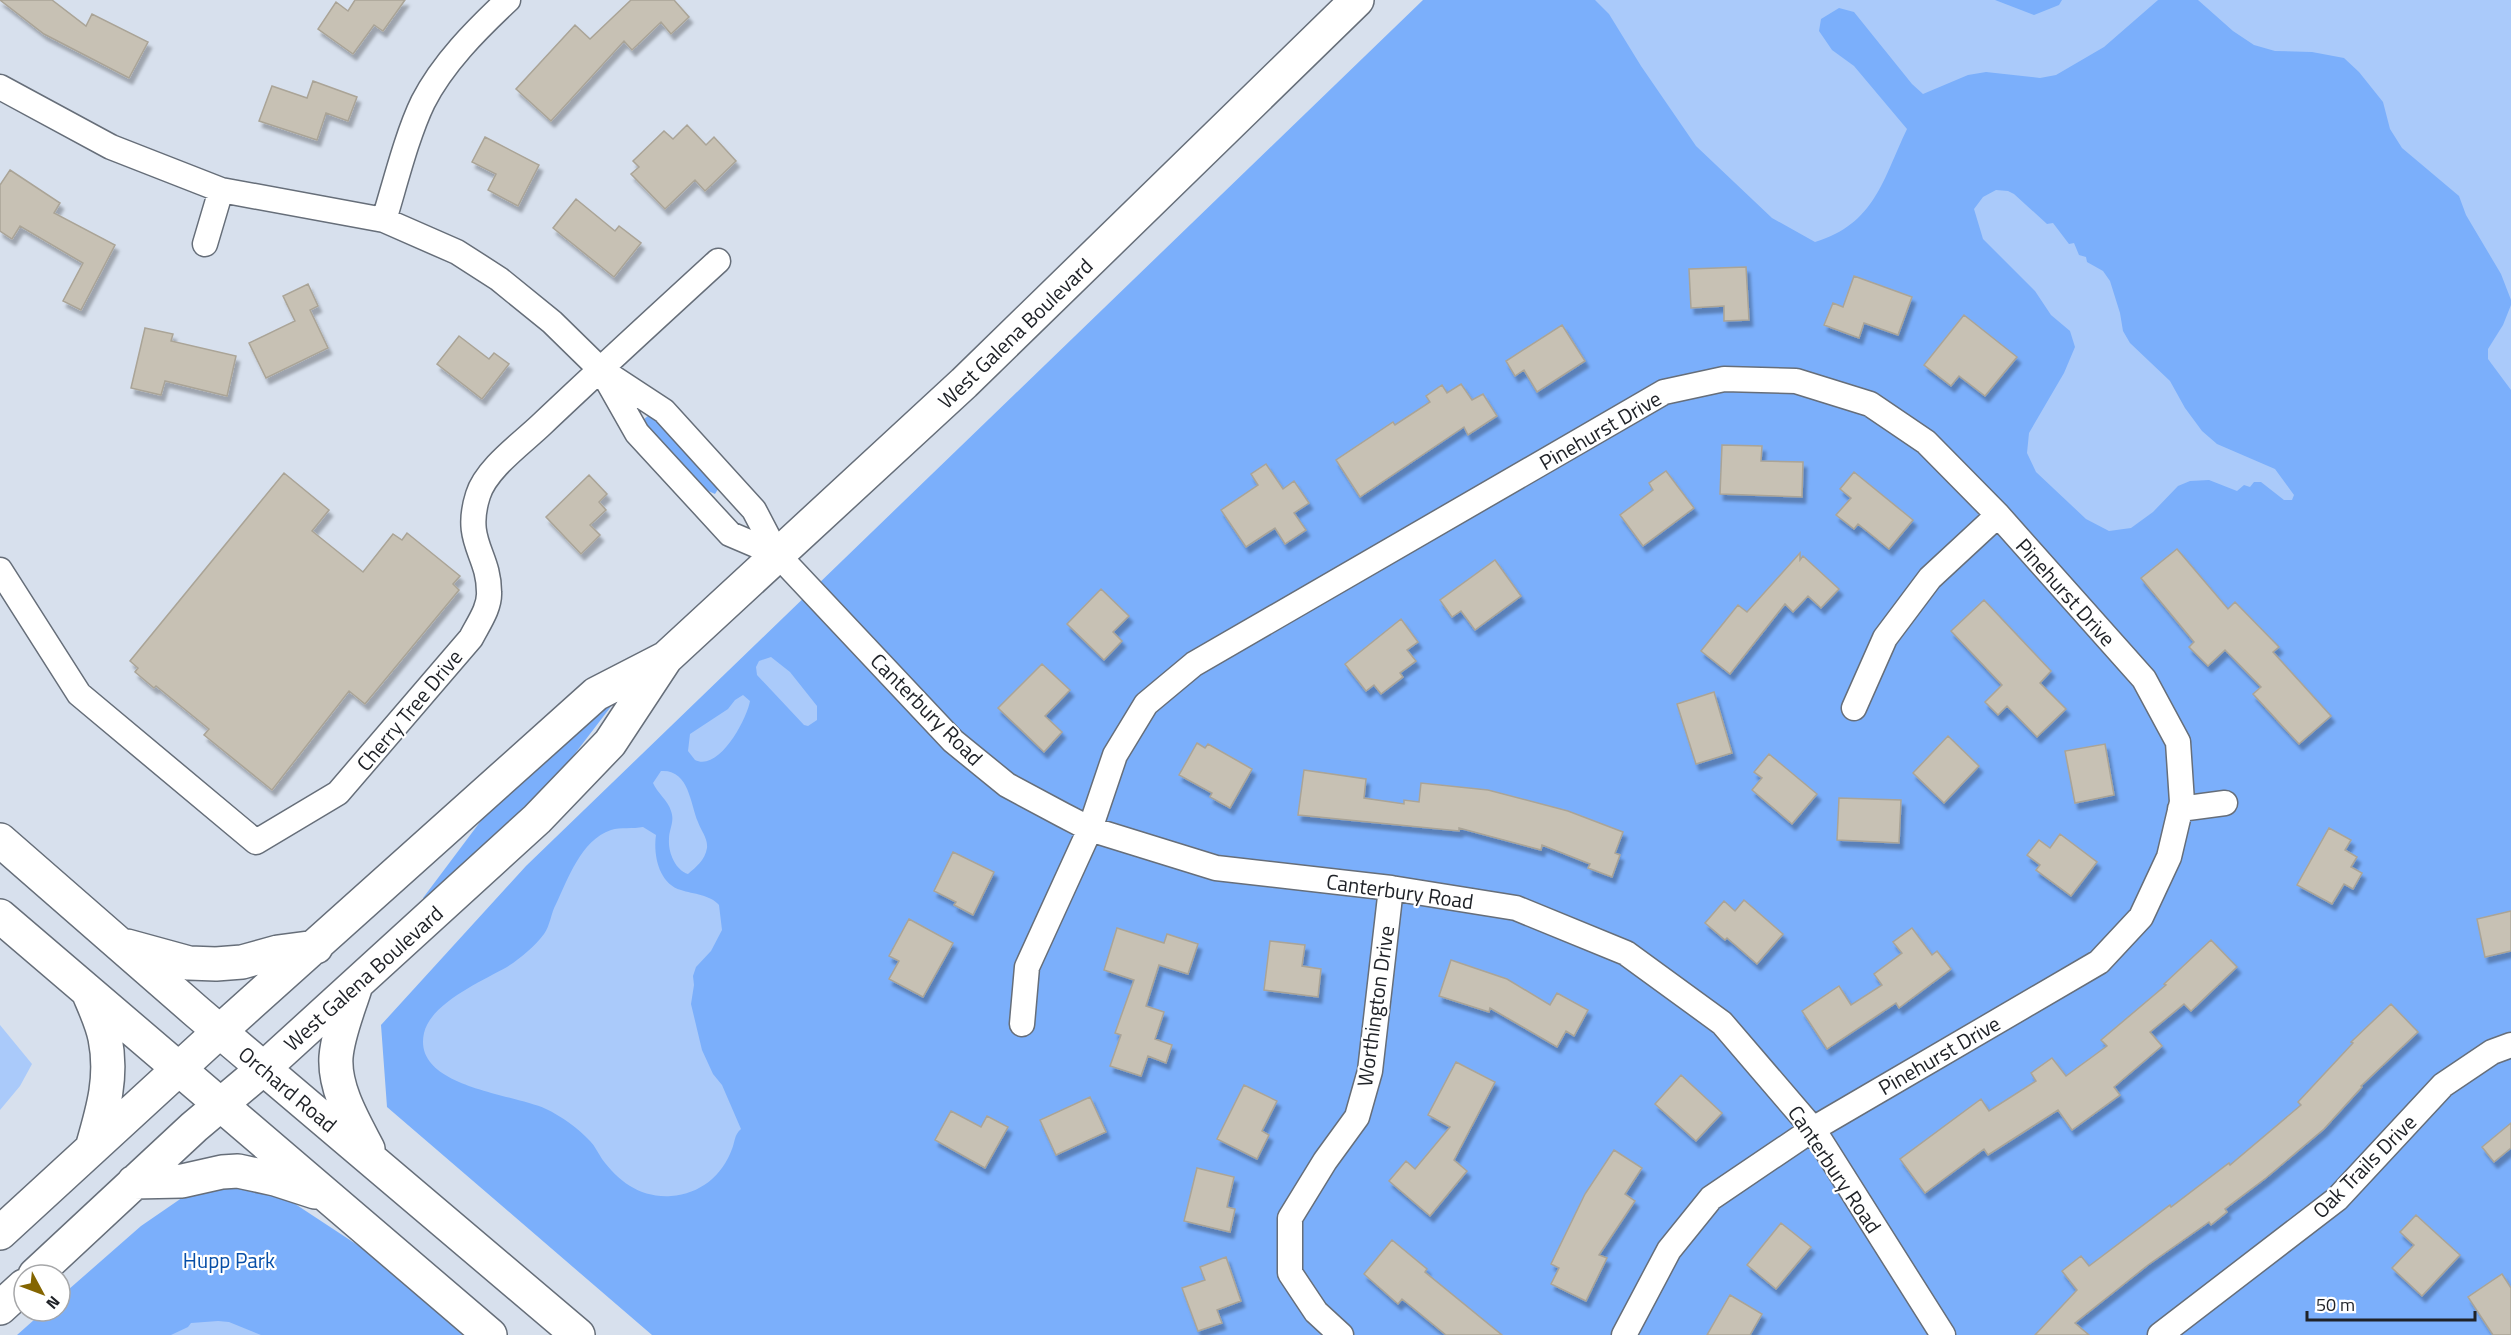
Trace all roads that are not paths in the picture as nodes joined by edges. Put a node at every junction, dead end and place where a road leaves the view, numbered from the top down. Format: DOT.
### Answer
graph roads {
  1 [pos="508,0"];
  2 [pos="1357,0"];
  3 [pos="0,87"];
  4 [pos="221,190"];
  5 [pos="384,220"];
  6 [pos="205,244"];
  7 [pos="718,261"];
  8 [pos="600,369"];
  9 [pos="1998,515"];
  10 [pos="777,554"];
  11 [pos="0,570"];
  12 [pos="666,658"];
  13 [pos="1854,708"];
  14 [pos="2225,803"];
  15 [pos="2180,809"];
  16 [pos="1090,830"];
  17 [pos="0,840"];
  18 [pos="1391,888"];
  19 [pos="0,916"];
  20 [pos="122,945"];
  21 [pos="316,947"];
  22 [pos="356,985"];
  23 [pos="87,990"];
  24 [pos="1022,1024"];
  25 [pos="220,1031"];
  26 [pos="2511,1045"];
  27 [pos="264,1068"];
  28 [pos="180,1069"];
  29 [pos="221,1105"];
  30 [pos="1813,1129"];
  31 [pos="92,1148"];
  32 [pos="374,1162"];
  33 [pos="134,1182"];
  34 [pos="326,1196"];
  35 [pos="0,1233"];
  36 [pos="48,1263"];
  37 [pos="12,1297"];
  38 [pos="0,1308"];
  39 [pos="490,1335"];
  40 [pos="578,1335"];
  41 [pos="1341,1335"];
  42 [pos="1624,1335"];
  43 [pos="1943,1335"];
  44 [pos="2160,1335"];
  1 -- 5 [label="street"];
  2 -- 10 [label="main road, West Galena Boulevard"];
  3 -- 4 [label="street"];
  4 -- 5 [label="street"];
  4 -- 6 [label="street"];
  5 -- 8 [label="street"];
  7 -- 8 [label="street, Cherry Tree Drive"];
  8 -- 10 [label="street"];
  8 -- 10 [label="street"];
  8 -- 11 [label="street, Cherry Tree Drive"];
  9 -- 13 [label="street"];
  9 -- 15 [label="street, Pinehurst Drive"];
  9 -- 16 [label="street, Pinehurst Drive"];
  10 -- 12 [label="main road, West Galena Boulevard"];
  10 -- 16 [label="street, Canterbury Road"];
  12 -- 21 [label="main road, West Galena Boulevard"];
  12 -- 22 [label="main road, West Galena Boulevard"];
  14 -- 15 [label="street"];
  15 -- 30 [label="street, Pinehurst Drive"];
  16 -- 18 [label="street, Canterbury Road"];
  16 -- 24 [label="street, Pinehurst Drive"];
  17 -- 20 [label="main road, Orchard Road"];
  18 -- 30 [label="street, Canterbury Road"];
  18 -- 41 [label="street, Worthington Drive"];
  19 -- 23 [label="main road"];
  20 -- 21 [label="main road"];
  20 -- 25 [label="main road, Orchard Road"];
  21 -- 25 [label="main road, West Galena Boulevard"];
  22 -- 27 [label="main road, West Galena Boulevard"];
  22 -- 32 [label="main road"];
  23 -- 28 [label="main road"];
  23 -- 31 [label="main road"];
  25 -- 27 [label="main road, Orchard Road"];
  25 -- 28 [label="main road, West Galena Boulevard"];
  26 -- 44 [label="street, Oak Trails Drive"];
  27 -- 29 [label="main road, West Galena Boulevard"];
  27 -- 32 [label="main road, Orchard Road"];
  28 -- 29 [label="main road"];
  28 -- 31 [label="main road, West Galena Boulevard"];
  29 -- 33 [label="main road, West Galena Boulevard"];
  29 -- 34 [label="main road"];
  30 -- 42 [label="street"];
  30 -- 43 [label="street, Canterbury Road"];
  31 -- 35 [label="main road, West Galena Boulevard"];
  32 -- 40 [label="main road, Orchard Road"];
  33 -- 34 [label="main road"];
  33 -- 36 [label="main road, West Galena Boulevard"];
  34 -- 39 [label="main road"];
  37 -- 38 [label="main road"];
}
